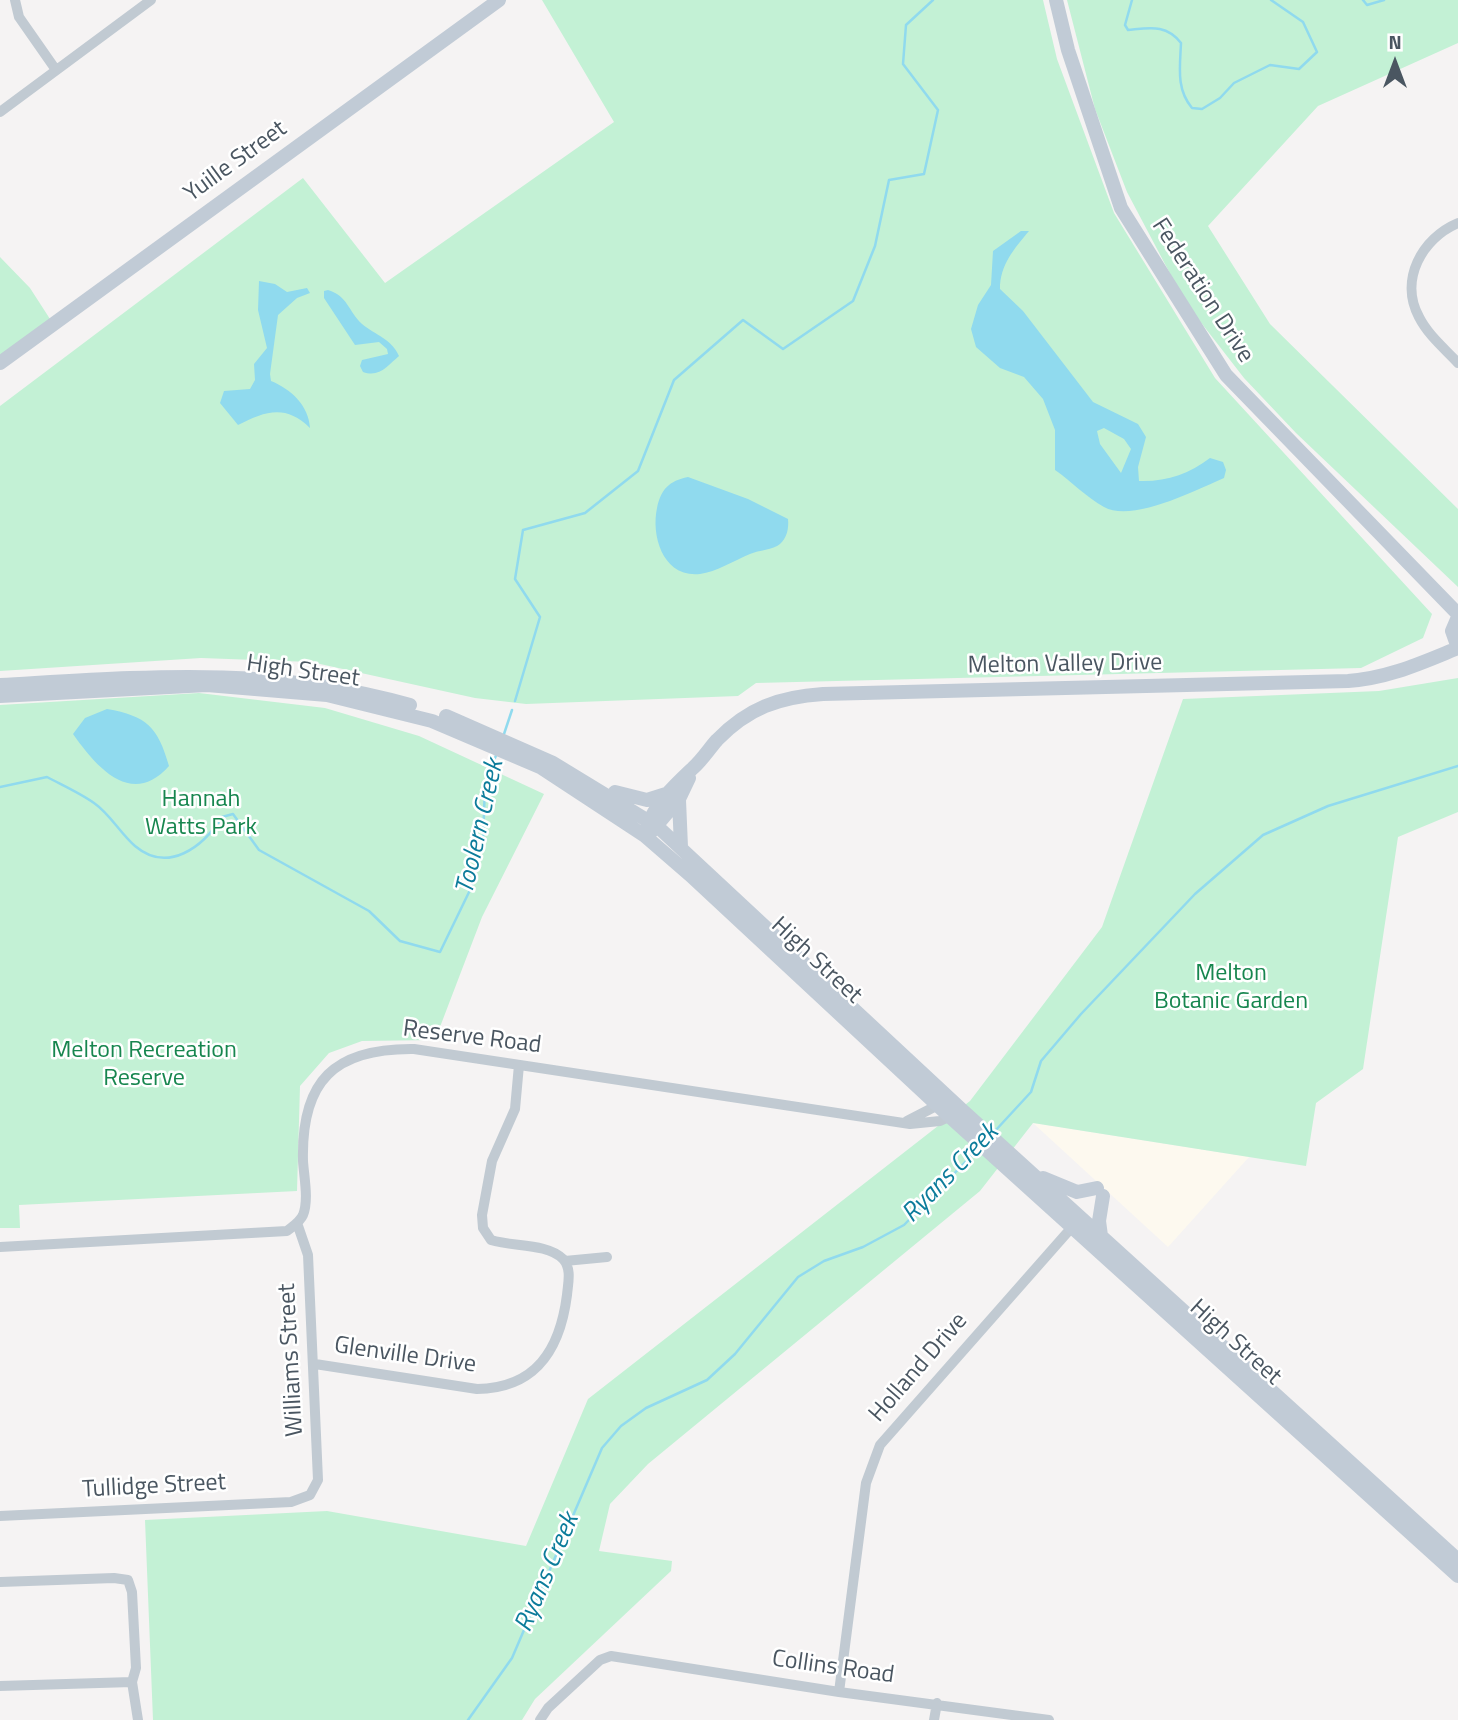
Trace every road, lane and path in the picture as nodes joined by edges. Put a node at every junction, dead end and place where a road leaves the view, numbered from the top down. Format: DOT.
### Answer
graph roads {
  1 [pos="15,0"];
  2 [pos="150,0"];
  3 [pos="499,0"];
  4 [pos="1056,0"];
  5 [pos="56,70"];
  6 [pos="0,112"];
  7 [pos="1458,223"];
  8 [pos="0,363"];
  9 [pos="1458,363"];
  10 [pos="1458,615"];
  11 [pos="1458,648"];
  12 [pos="0,685"];
  13 [pos="0,696"];
  14 [pos="485,736"];
  15 [pos="507,746"];
  16 [pos="566,770"];
  17 [pos="673,796"];
  18 [pos="654,824"];
  19 [pos="645,836"];
  20 [pos="681,847"];
  21 [pos="519,1065"];
  22 [pos="944,1102"];
  23 [pos="956,1113"];
  24 [pos="903,1122"];
  25 [pos="985,1139"];
  26 [pos="1032,1173"];
  27 [pos="1077,1222"];
  28 [pos="297,1223"];
  29 [pos="1101,1236"];
  30 [pos="0,1247"];
  31 [pos="607,1257"];
  32 [pos="565,1261"];
  33 [pos="315,1364"];
  34 [pos="310,1495"];
  35 [pos="0,1516"];
  36 [pos="1458,1560"];
  37 [pos="1458,1576"];
  38 [pos="0,1582"];
  39 [pos="132,1682"];
  40 [pos="0,1686"];
  41 [pos="839,1692"];
  42 [pos="937,1703"];
  43 [pos="138,1720"];
  44 [pos="540,1720"];
  45 [pos="934,1720"];
  46 [pos="1049,1720"];
  1 -- 5 [label="street"];
  2 -- 5 [label="street"];
  3 -- 8 [label="main road, Yuille Street"];
  4 -- 10 [label="main road, Federation Drive"];
  5 -- 6 [label="street"];
  7 -- 9 [label="street"];
  10 -- 11 [label="main road"];
  11 -- 17 [label="main road, Melton Valley Drive"];
  12 -- 14 [label="main road, High Street"];
  13 -- 14 [label="main road, High Street"];
  14 -- 15 [label="main road, High Street"];
  15 -- 16 [label="main road, High Street"];
  15 -- 19 [label="main road, High Street"];
  16 -- 17 [label="main road"];
  16 -- 18 [label="main road, High Street"];
  17 -- 18 [label="main road, Melton Valley Drive"];
  17 -- 20 [label="main road"];
  18 -- 19 [label="main road, Melton Valley Drive"];
  18 -- 20 [label="main road, High Street"];
  19 -- 22 [label="main road, High Street"];
  20 -- 22 [label="main road, High Street"];
  21 -- 24 [label="street, Reserve Road"];
  21 -- 28 [label="street, Reserve Road"];
  21 -- 32 [label="street"];
  22 -- 23 [label="main road, High Street"];
  22 -- 24 [label="street"];
  23 -- 24 [label="street, Reserve Road"];
  23 -- 25 [label="main road, High Street"];
  25 -- 26 [label="main road, High Street"];
  25 -- 27 [label="main road, High Street"];
  26 -- 27 [label="main road, High Street"];
  26 -- 29 [label="main road"];
  27 -- 29 [label="main road, High Street"];
  27 -- 37 [label="main road, High Street"];
  27 -- 41 [label="street, Holland Drive"];
  28 -- 30 [label="street"];
  28 -- 33 [label="street, Williams Street"];
  29 -- 36 [label="main road, High Street"];
  31 -- 32 [label="street"];
  32 -- 33 [label="street, Glenville Drive"];
  33 -- 34 [label="street, Williams Street"];
  34 -- 35 [label="street, Tullidge Street"];
  38 -- 39 [label="street"];
  39 -- 40 [label="street"];
  39 -- 43 [label="street"];
  41 -- 42 [label="street, Collins Road"];
  41 -- 44 [label="street, Collins Road"];
  42 -- 45 [label="street"];
  42 -- 46 [label="street, Collins Road"];
}
